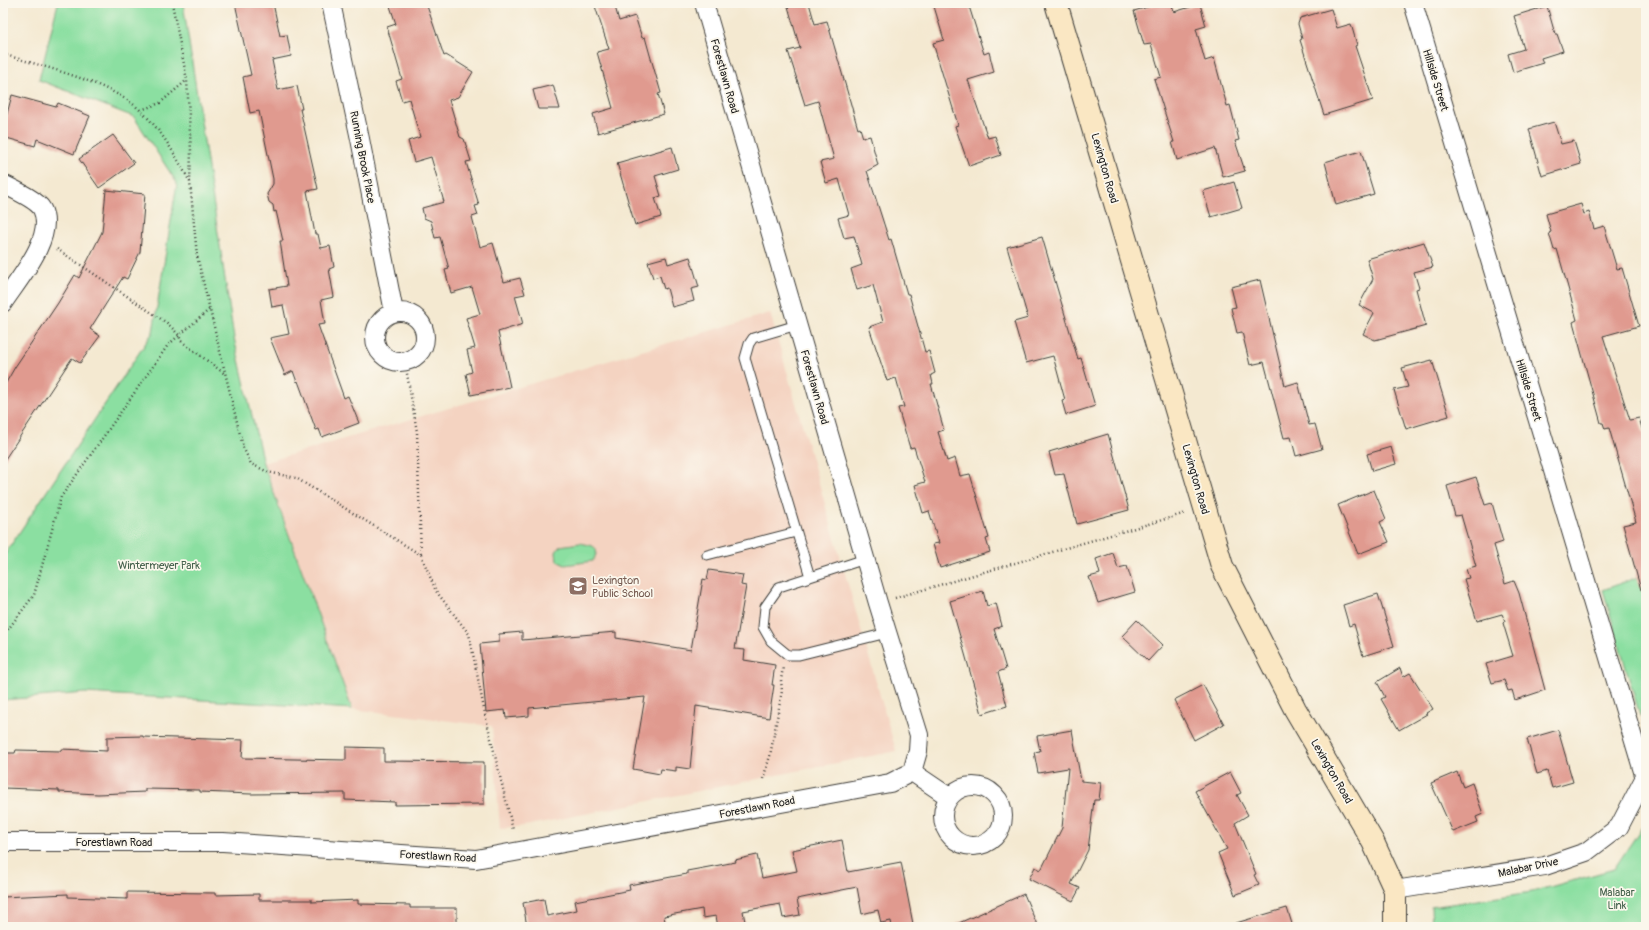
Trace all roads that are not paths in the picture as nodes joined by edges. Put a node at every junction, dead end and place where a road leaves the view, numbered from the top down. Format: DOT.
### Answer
graph roads {
  1 [pos="331,3"];
  2 [pos="704,3"];
  3 [pos="1056,3"];
  4 [pos="1413,3"];
  5 [pos="3,184"];
  6 [pos="3,303"];
  7 [pos="394,312"];
  8 [pos="797,324"];
  9 [pos="796,532"];
  10 [pos="707,555"];
  11 [pos="865,559"];
  12 [pos="810,577"];
  13 [pos="887,633"];
  14 [pos="912,772"];
  15 [pos="1645,776"];
  16 [pos="949,797"];
  17 [pos="3,842"];
  18 [pos="1395,890"];
  19 [pos="1395,927"];
  1 -- 7 [label="street, Running Brook Place"];
  2 -- 8 [label="street, Forestlawn Road"];
  3 -- 18 [label="street, Lexington Road"];
  4 -- 15 [label="street, Hillside Street"];
  5 -- 6 [label="street"];
  7 -- 7 [label="street"];
  8 -- 9 [label="lane"];
  8 -- 11 [label="street, Forestlawn Road"];
  9 -- 10 [label="lane"];
  9 -- 12 [label="lane"];
  11 -- 12 [label="lane"];
  11 -- 13 [label="street, Forestlawn Road"];
  12 -- 13 [label="lane"];
  13 -- 14 [label="street, Forestlawn Road"];
  14 -- 16 [label="street"];
  14 -- 17 [label="street, Forestlawn Road"];
  15 -- 18 [label="street, Malabar Drive"];
  18 -- 19 [label="street, Lexington Road"];
}
